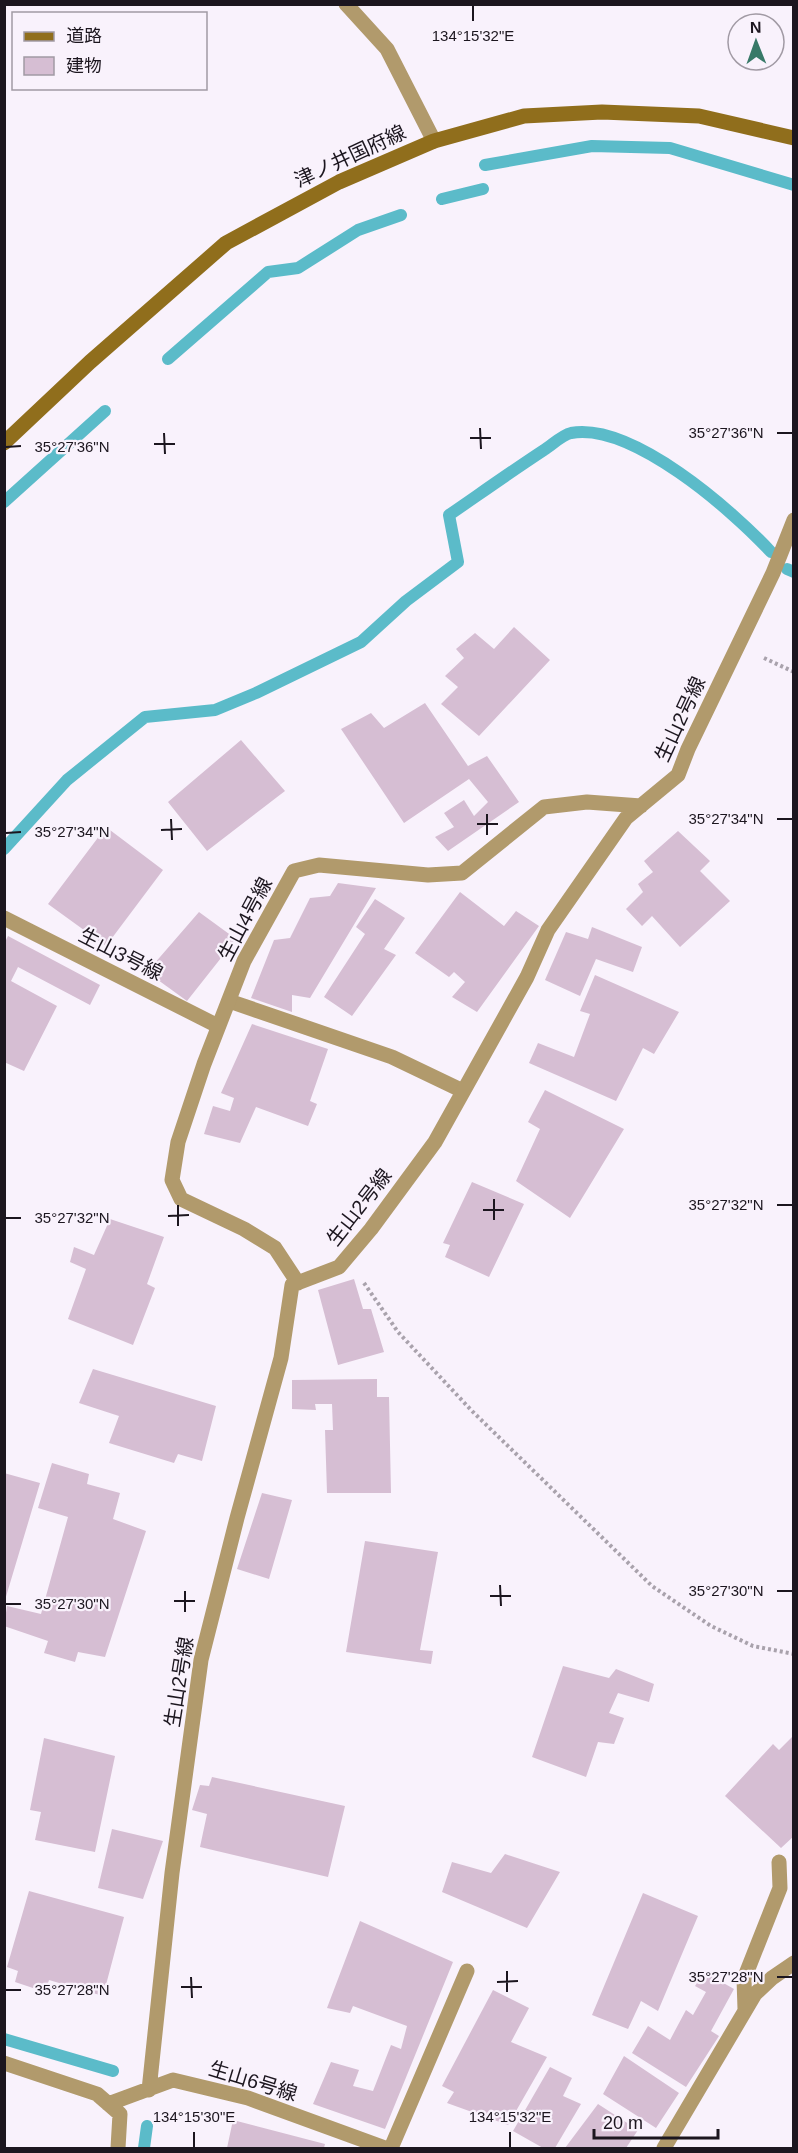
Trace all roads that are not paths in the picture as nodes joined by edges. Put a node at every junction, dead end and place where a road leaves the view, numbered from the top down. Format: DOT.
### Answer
graph roads {
  1 [pos="346,4"];
  2 [pos="794,138"];
  3 [pos="434,141"];
  4 [pos="4,443"];
  5 [pos="794,520"];
  6 [pos="641,806"];
  7 [pos="4,918"];
  8 [pos="229,1000"];
  9 [pos="218,1026"];
  10 [pos="463,1091"];
  11 [pos="298,1283"];
  12 [pos="779,1862"];
  13 [pos="794,1963"];
  14 [pos="467,1971"];
  15 [pos="745,2009"];
  16 [pos="4,2063"];
  17 [pos="149,2090"];
  18 [pos="108,2104"];
  19 [pos="118,2148"];
  20 [pos="385,2148"];
  21 [pos="390,2148"];
  22 [pos="664,2148"];
  1 -- 3 [label="street"];
  2 -- 3 [label="main road, 津ノ井国府線"];
  3 -- 4 [label="main road, 津ノ井国府線"];
  5 -- 6 [label="street, 生山2号線"];
  6 -- 8 [label="street, 生山4号線"];
  6 -- 10 [label="street, 生山2号線"];
  7 -- 9 [label="street, 生山3号線"];
  8 -- 9 [label="street, 生山4号線"];
  8 -- 10 [label="street"];
  9 -- 11 [label="street, 生山4号線"];
  10 -- 11 [label="street, 生山2号線"];
  11 -- 17 [label="street, 生山2号線"];
  12 -- 15 [label="street"];
  13 -- 15 [label="street"];
  14 -- 21 [label="street"];
  15 -- 22 [label="street"];
  16 -- 18 [label="street"];
  17 -- 18 [label="street, 生山6号線"];
  17 -- 20 [label="street, 生山6号線"];
  18 -- 19 [label="street"];
}
